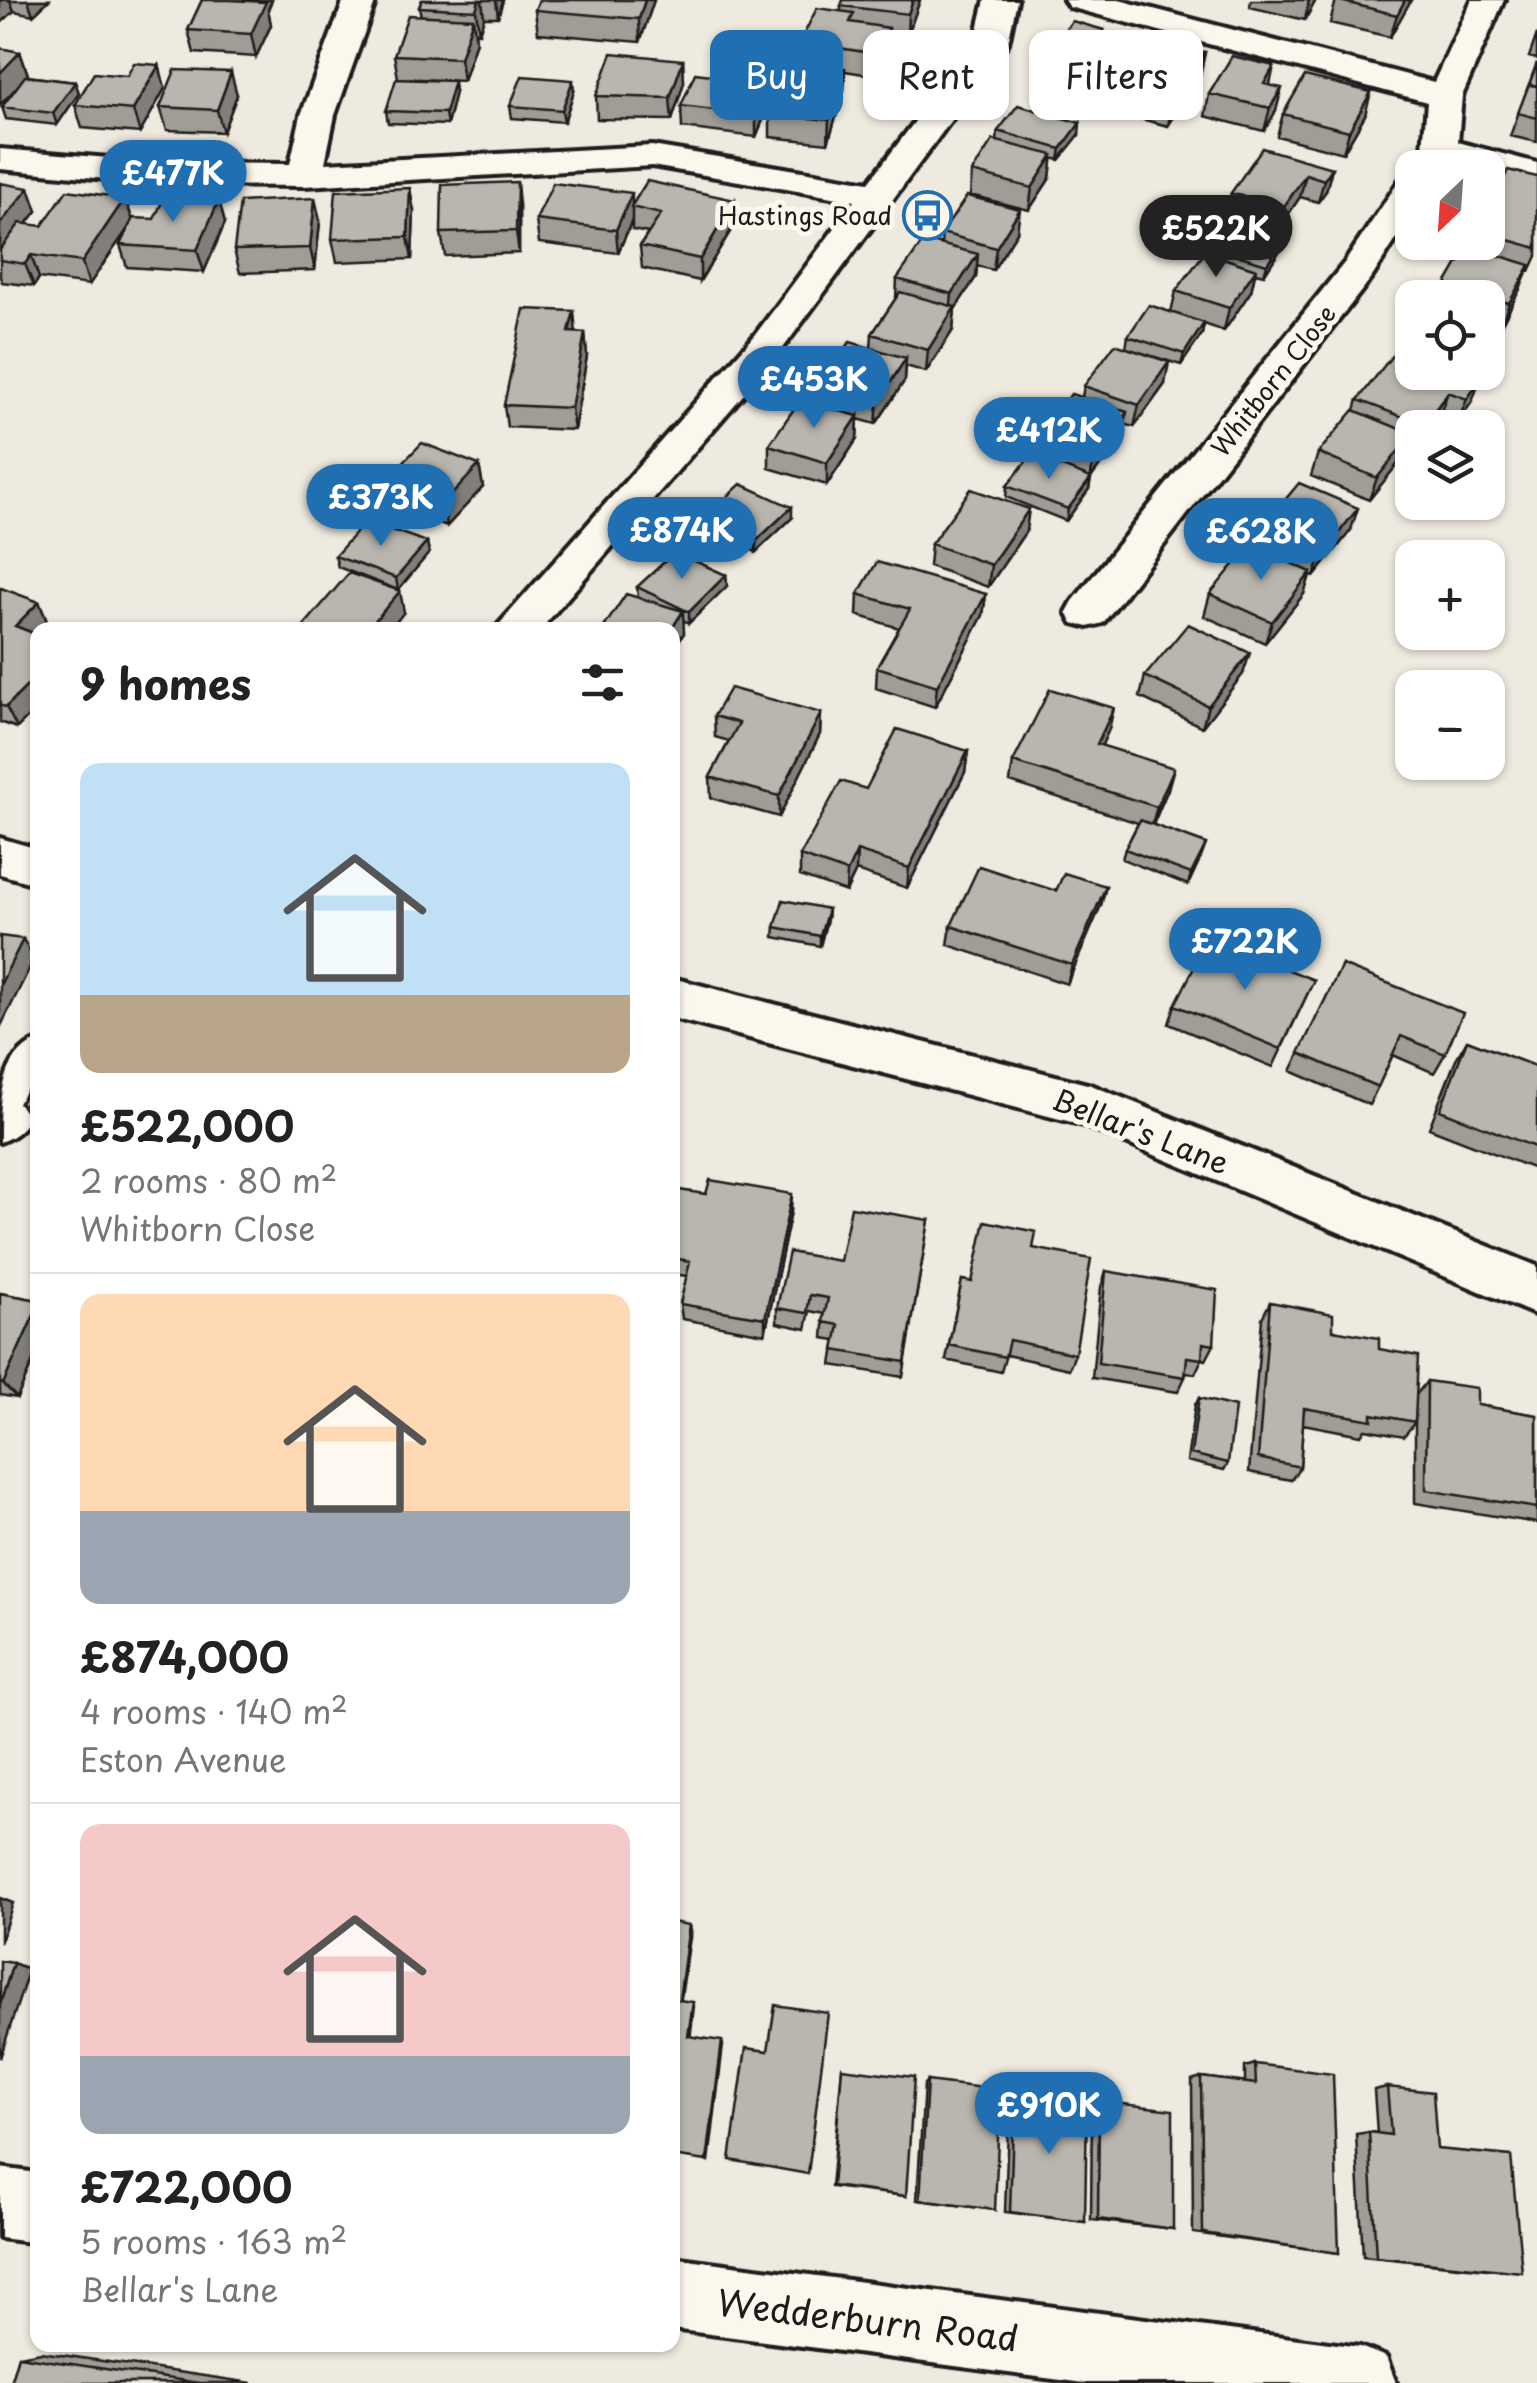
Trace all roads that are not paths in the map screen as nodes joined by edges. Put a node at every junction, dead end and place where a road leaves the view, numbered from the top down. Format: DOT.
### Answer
graph roads {
  1 [pos="360,0"];
  2 [pos="1000,0"];
  3 [pos="1080,0"];
  4 [pos="1488,0"];
  5 [pos="1445,96"];
  6 [pos="1435,150"];
  7 [pos="0,158"];
  8 [pos="1505,169"];
  9 [pos="306,174"];
  10 [pos="1537,174"];
  11 [pos="881,194"];
  12 [pos="1395,214"];
  13 [pos="1088,612"];
  14 [pos="522,622"];
  15 [pos="0,856"];
  16 [pos="30,864"];
  17 [pos="680,1000"];
  18 [pos="30,1073"];
  19 [pos="0,1120"];
  20 [pos="1537,1291"];
  21 [pos="0,2203"];
  22 [pos="30,2207"];
  23 [pos="680,2294"];
  24 [pos="1360,2383"];
  1 -- 9 [label="street"];
  2 -- 11 [label="street"];
  3 -- 5 [label="street"];
  4 -- 5 [label="street"];
  5 -- 6 [label="street"];
  7 -- 9 [label="street"];
  8 -- 10 [label="street"];
  9 -- 11 [label="street"];
  11 -- 14 [label="street"];
  12 -- 13 [label="street, Whitborn Close"];
  15 -- 16 [label="street"];
  17 -- 20 [label="street, Bellar's Lane"];
  18 -- 19 [label="street"];
  21 -- 22 [label="street"];
  23 -- 24 [label="street, Wedderburn Road"];
}
